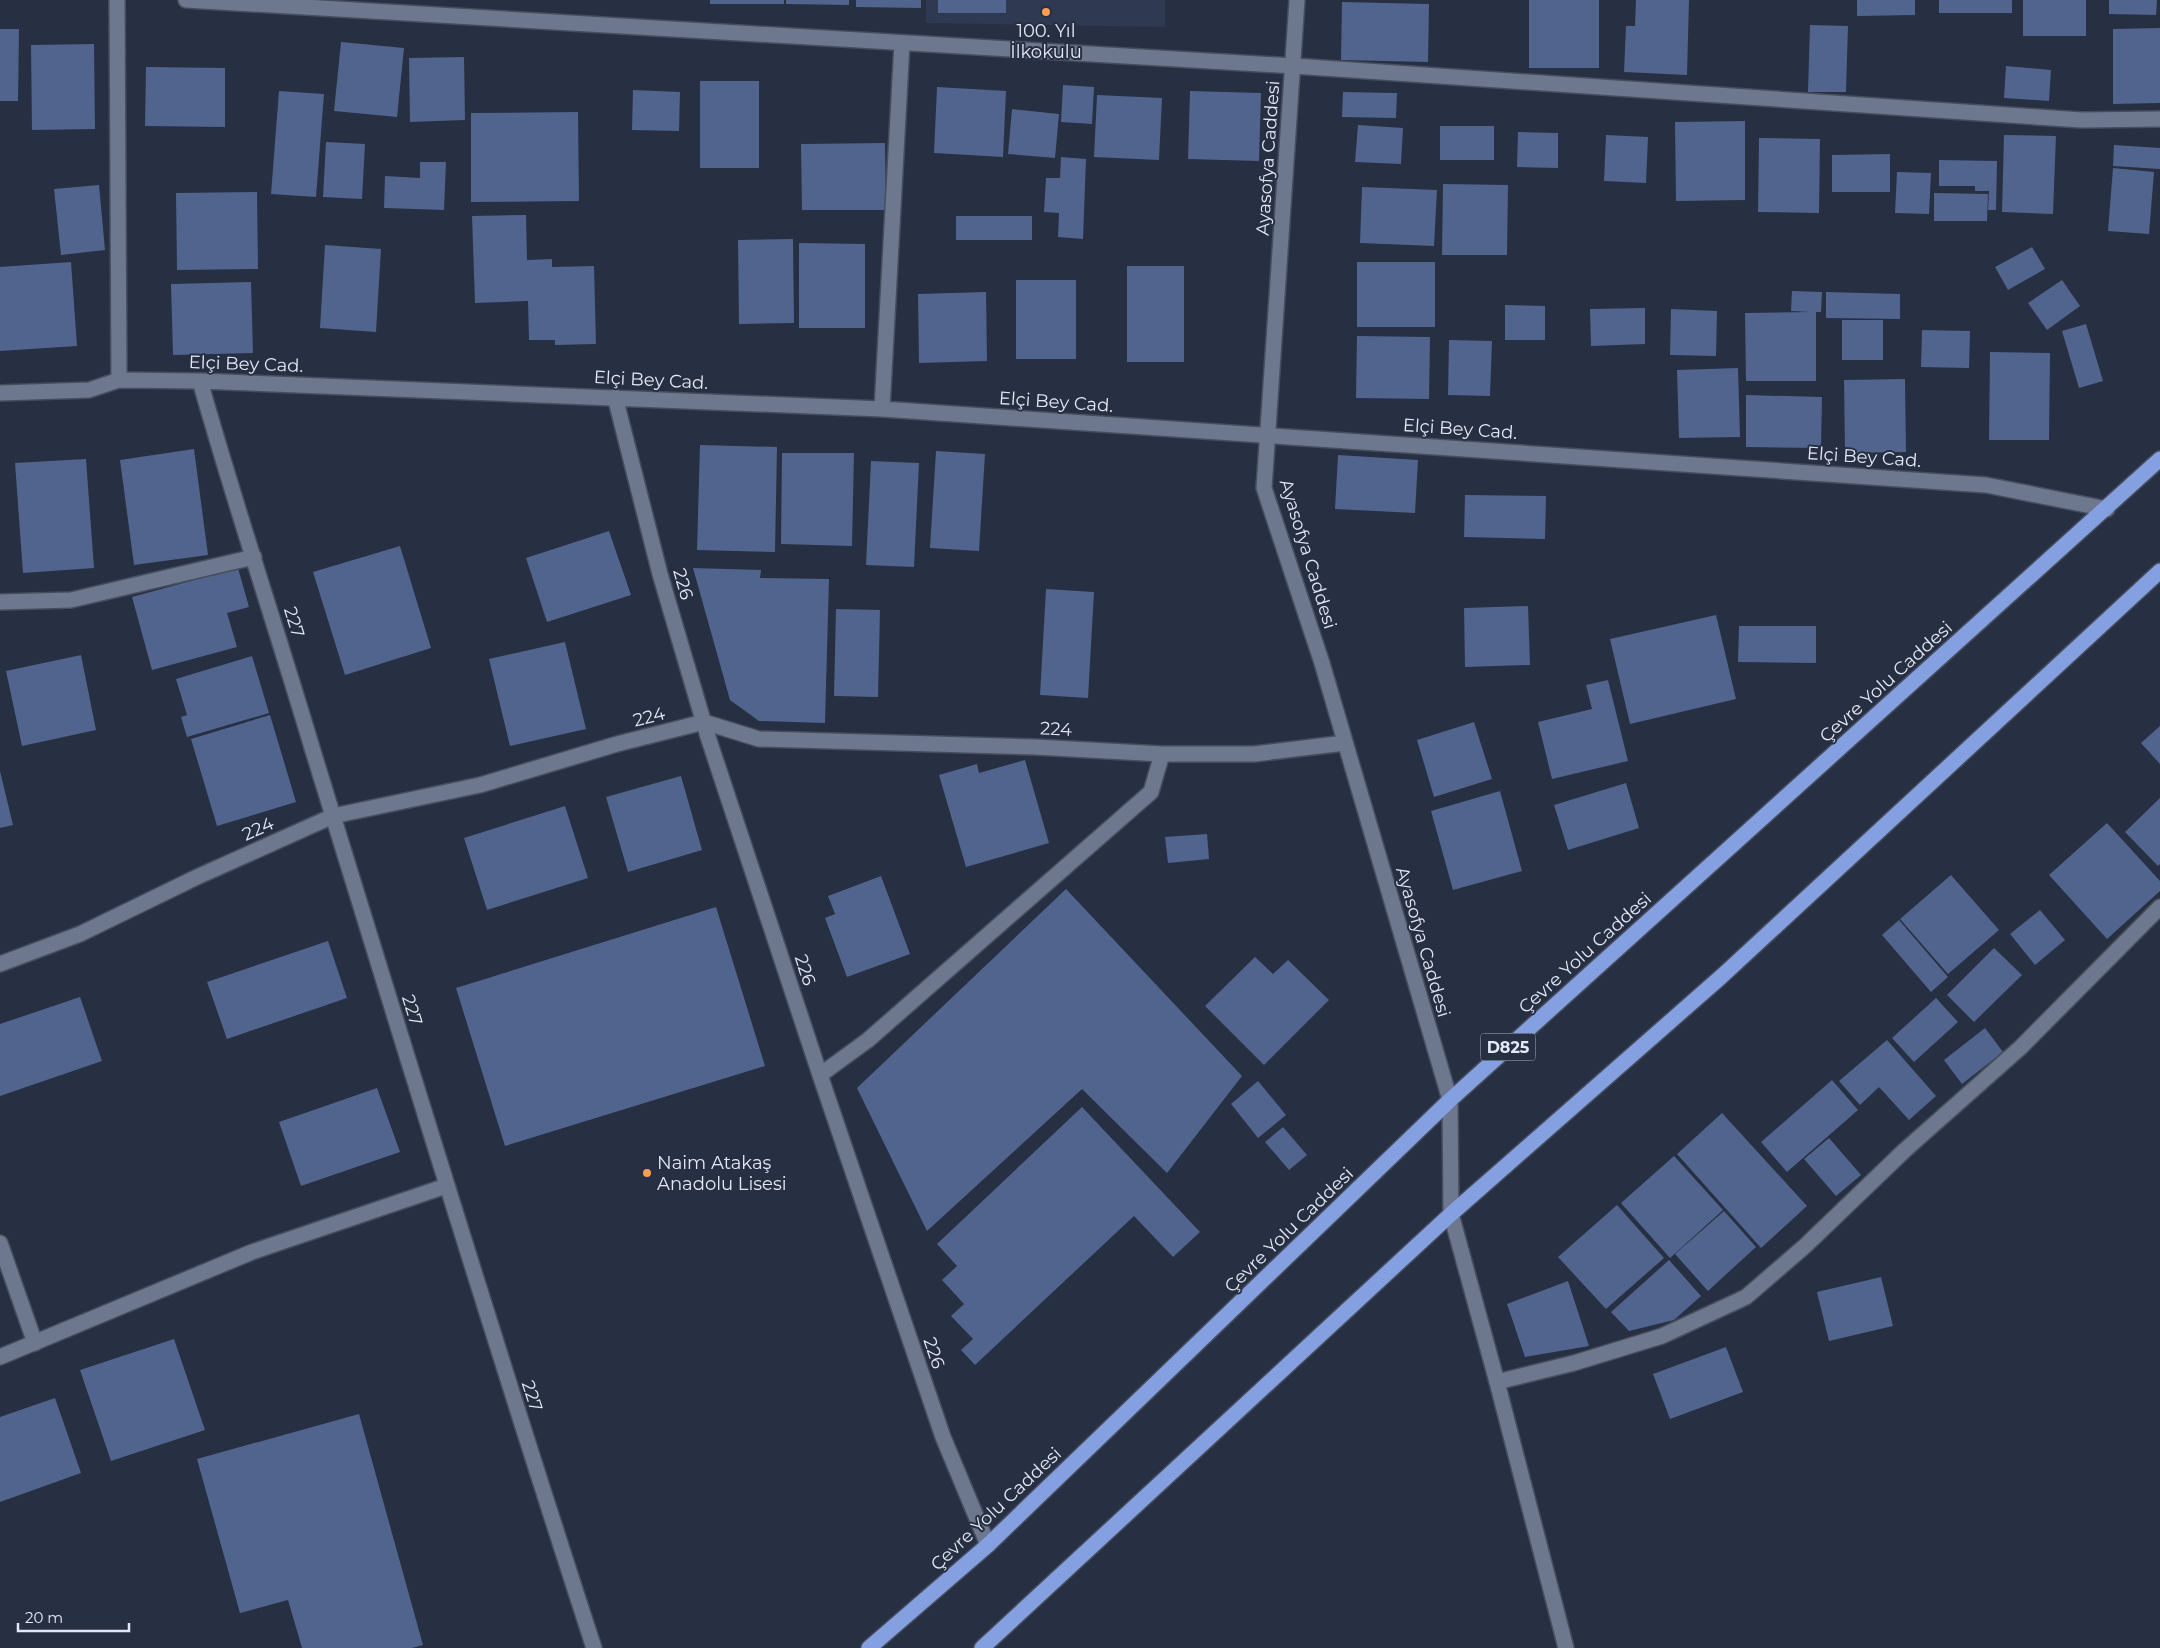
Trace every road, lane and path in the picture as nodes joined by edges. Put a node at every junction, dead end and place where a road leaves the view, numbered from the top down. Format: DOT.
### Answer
graph roads {
  1 [pos="117,0"];
  2 [pos="186,0"];
  3 [pos="1297,0"];
  4 [pos="319,4"];
  5 [pos="902,43"];
  6 [pos="1294,66"];
  7 [pos="2160,119"];
  8 [pos="118,380"];
  9 [pos="200,381"];
  10 [pos="0,393"];
  11 [pos="615,397"];
  12 [pos="882,409"];
  13 [pos="1266,435"];
  14 [pos="2160,459"];
  15 [pos="2107,509"];
  16 [pos="254,557"];
  17 [pos="2160,570"];
  18 [pos="0,602"];
  19 [pos="704,722"];
  20 [pos="1345,742"];
  21 [pos="1162,754"];
  22 [pos="333,816"];
  23 [pos="2160,907"];
  24 [pos="0,964"];
  25 [pos="820,1075"];
  26 [pos="1450,1100"];
  27 [pos="446,1186"];
  28 [pos="1451,1214"];
  29 [pos="0,1243"];
  30 [pos="35,1343"];
  31 [pos="0,1357"];
  32 [pos="1497,1382"];
  33 [pos="988,1545"];
  34 [pos="594,1648"];
  35 [pos="869,1648"];
  36 [pos="982,1648"];
  37 [pos="1566,1648"];
  1 -- 8 [label="street"];
  2 -- 4 [label="street"];
  3 -- 6 [label="street, Ayasofya Caddesi"];
  4 -- 5 [label="street"];
  5 -- 6 [label="street"];
  5 -- 12 [label="street"];
  6 -- 7 [label="street"];
  6 -- 13 [label="street, Ayasofya Caddesi"];
  8 -- 9 [label="street, Elçi Bey Cad."];
  8 -- 10 [label="street, Elçi Bey Cad."];
  9 -- 11 [label="street, Elçi Bey Cad."];
  9 -- 16 [label="street, 227"];
  11 -- 12 [label="street, Elçi Bey Cad."];
  11 -- 19 [label="street, 226"];
  12 -- 13 [label="street, Elçi Bey Cad."];
  13 -- 15 [label="street, Elçi Bey Cad."];
  13 -- 20 [label="street, Ayasofya Caddesi"];
  14 -- 15 [label="highway, Çevre Yolu Caddesi / D825"];
  15 -- 26 [label="highway, Çevre Yolu Caddesi / D825"];
  16 -- 18 [label="street"];
  16 -- 22 [label="street, 227"];
  17 -- 28 [label="highway"];
  19 -- 21 [label="street, 224"];
  19 -- 22 [label="street, 224"];
  19 -- 25 [label="street, 226"];
  20 -- 21 [label="street, 224"];
  20 -- 26 [label="street, Ayasofya Caddesi"];
  21 -- 25 [label="street"];
  22 -- 24 [label="street, 224"];
  22 -- 27 [label="street, 227"];
  23 -- 32 [label="street"];
  25 -- 33 [label="street, 226"];
  26 -- 28 [label="street, Ayasofya Caddesi"];
  26 -- 33 [label="highway, Çevre Yolu Caddesi / D825"];
  27 -- 30 [label="street"];
  27 -- 34 [label="street, 227"];
  28 -- 32 [label="street, Ayasofya Caddesi"];
  28 -- 36 [label="highway"];
  29 -- 30 [label="street"];
  30 -- 31 [label="street"];
  32 -- 37 [label="street, Ayasofya Caddesi"];
  33 -- 35 [label="highway, Çevre Yolu Caddesi / D825"];
}
